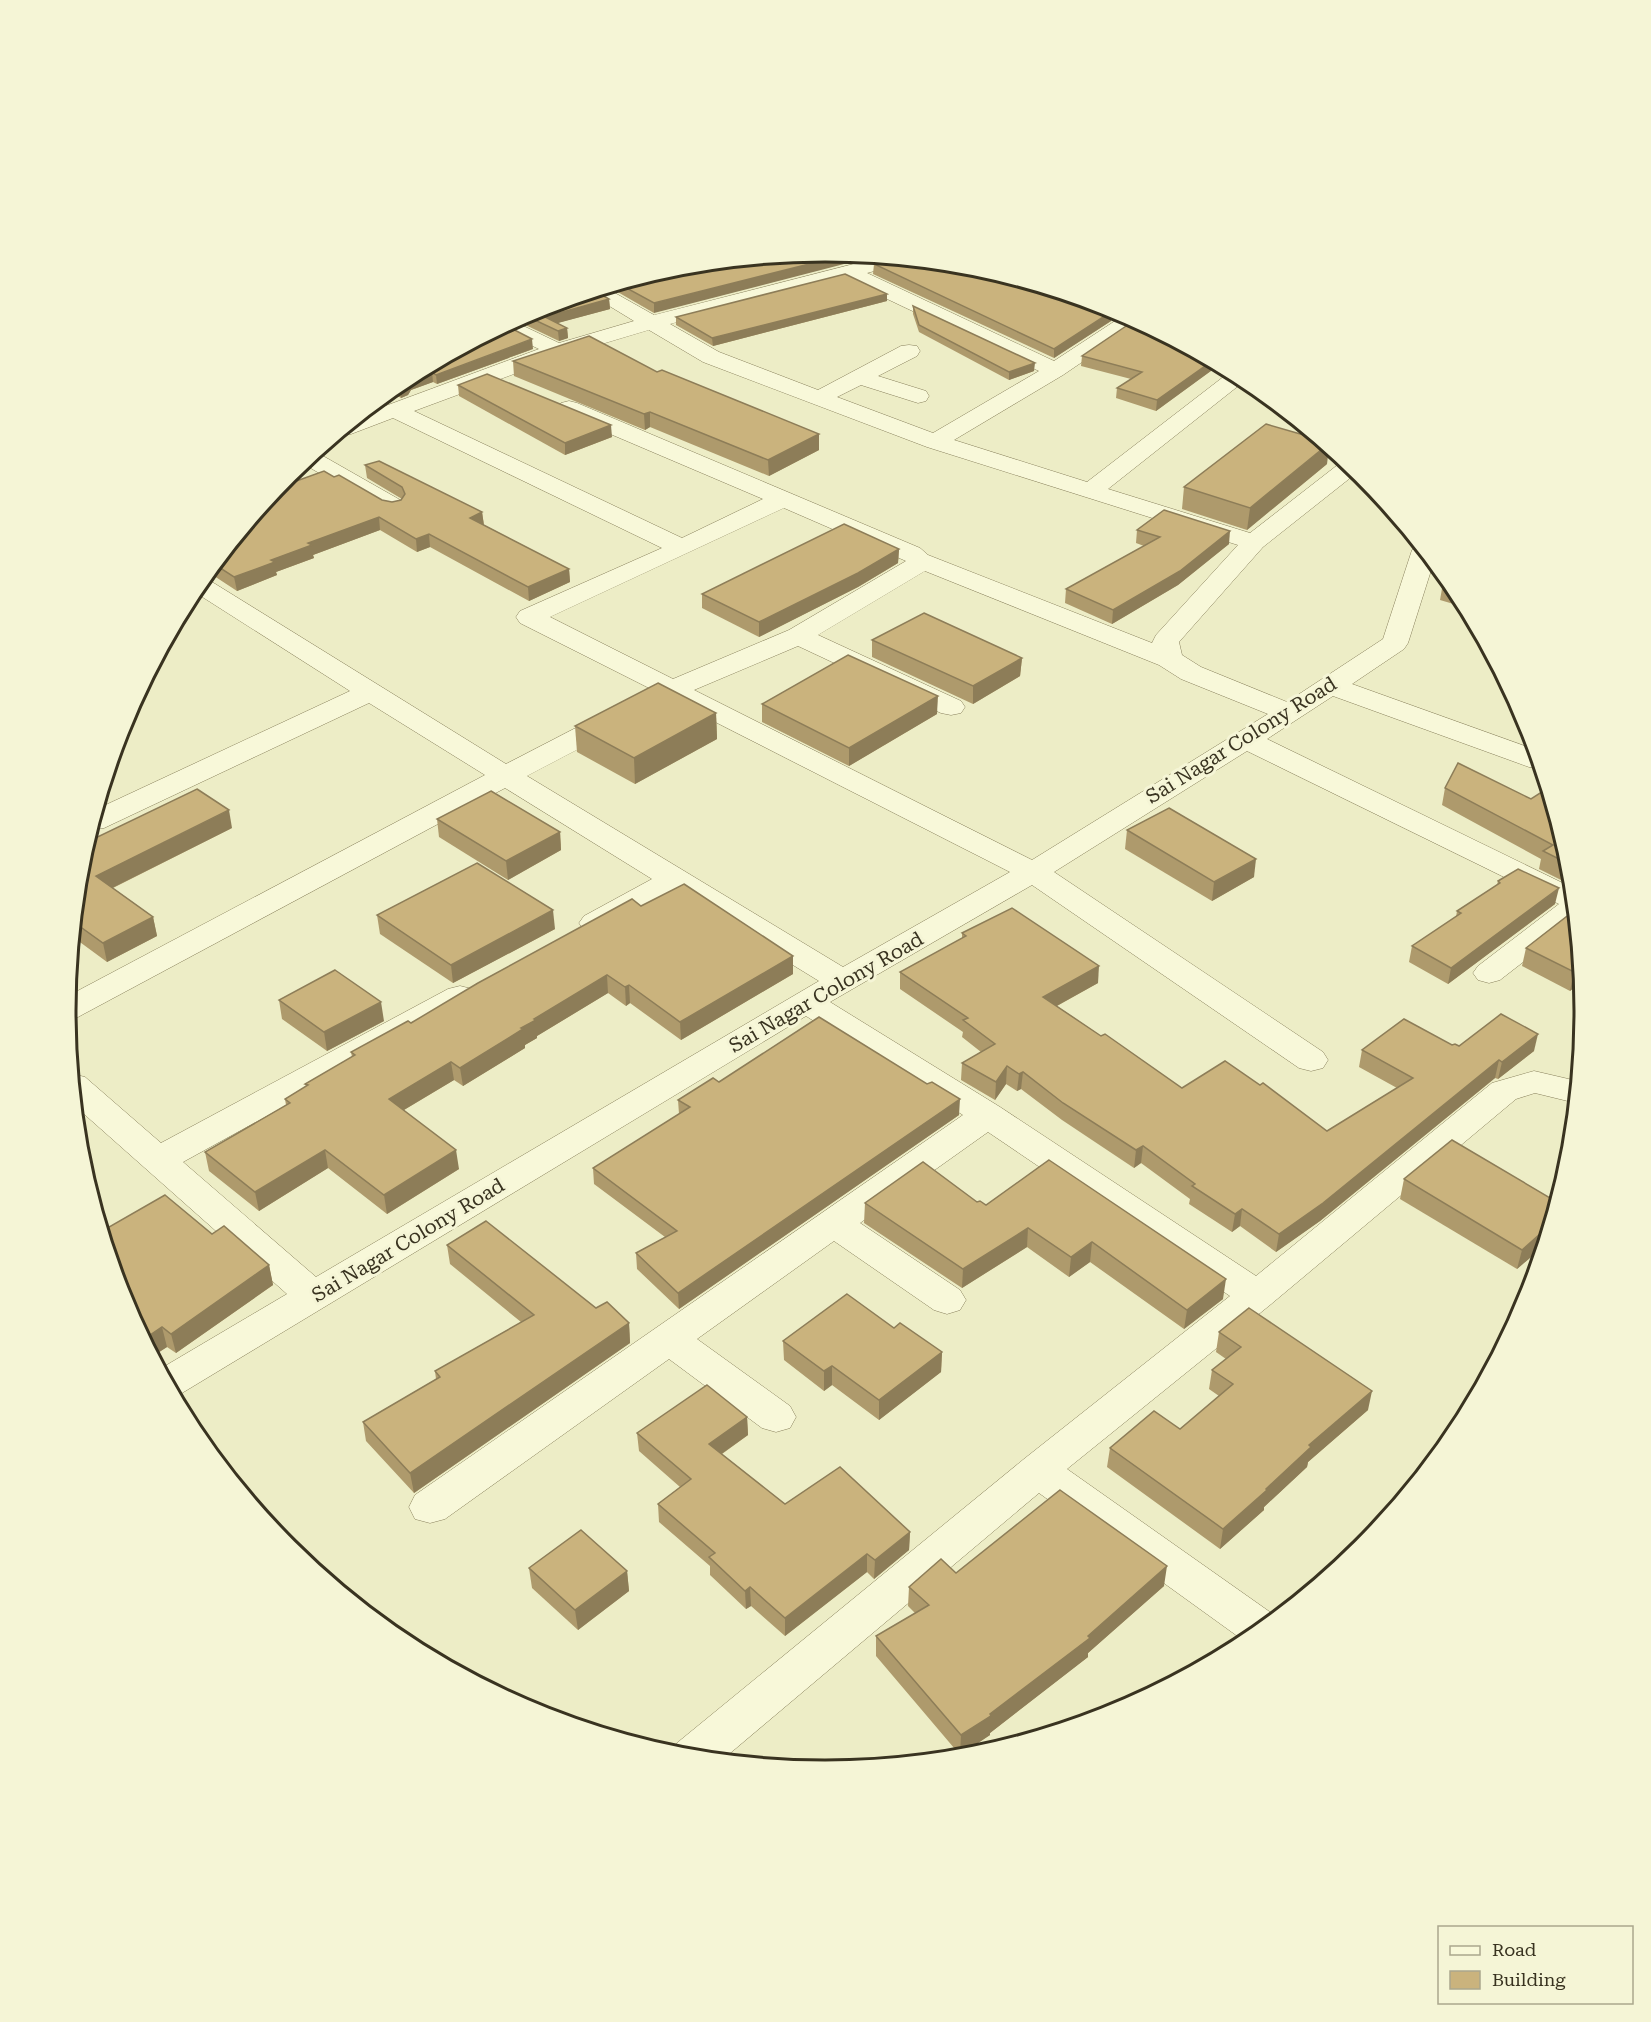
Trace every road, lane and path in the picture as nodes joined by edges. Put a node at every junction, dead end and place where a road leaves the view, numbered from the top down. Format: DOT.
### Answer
graph roads {
  1 [pos="877,264"];
  2 [pos="848,272"];
  3 [pos="605,296"];
  4 [pos="650,323"];
  5 [pos="1123,324"];
  6 [pos="515,330"];
  7 [pos="557,350"];
  8 [pos="909,351"];
  9 [pos="1055,370"];
  10 [pos="490,376"];
  11 [pos="859,377"];
  12 [pos="1231,381"];
  13 [pos="918,396"];
  14 [pos="819,398"];
  15 [pos="394,410"];
  16 [pos="365,421"];
  17 [pos="935,442"];
  18 [pos="317,462"];
  19 [pos="1344,471"];
  20 [pos="1089,492"];
  21 [pos="785,498"];
  22 [pos="393,506"];
  23 [pos="1254,542"];
  24 [pos="682,548"];
  25 [pos="1422,558"];
  26 [pos="919,560"];
  27 [pos="208,588"];
  28 [pos="798,636"];
  29 [pos="1169,659"];
  30 [pos="1329,685"];
  31 [pos="672,690"];
  32 [pos="369,692"];
  33 [pos="951,707"];
  34 [pos="1289,712"];
  35 [pos="1244,739"];
  36 [pos="1530,757"];
  37 [pos="506,776"];
  38 [pos="102,818"];
  39 [pos="1033,872"];
  40 [pos="673,880"];
  41 [pos="1565,896"];
  42 [pos="1568,912"];
  43 [pos="568,937"];
  44 [pos="1489,973"];
  45 [pos="844,982"];
  46 [pos="484,983"];
  47 [pos="806,1002"];
  48 [pos="76,1005"];
  49 [pos="1311,1060"];
  50 [pos="1570,1090"];
  51 [pos="81,1092"];
  52 [pos="988,1115"];
  53 [pos="158,1160"];
  54 [pos="834,1223"];
  55 [pos="1257,1294"];
  56 [pos="314,1296"];
  57 [pos="947,1300"];
  58 [pos="670,1339"];
  59 [pos="174,1380"];
  60 [pos="776,1417"];
  61 [pos="1038,1470"];
  62 [pos="430,1508"];
  63 [pos="1255,1625"];
  64 [pos="702,1750"];
  1 -- 2 [label="street"];
  2 -- 4 [label="street"];
  2 -- 9 [label="street"];
  3 -- 4 [label="street"];
  4 -- 7 [label="street"];
  4 -- 14 [label="street"];
  5 -- 9 [label="street"];
  6 -- 7 [label="street"];
  7 -- 10 [label="street"];
  8 -- 11 [label="street"];
  9 -- 17 [label="street"];
  10 -- 15 [label="street"];
  10 -- 21 [label="street"];
  11 -- 13 [label="street"];
  11 -- 14 [label="street"];
  12 -- 20 [label="street"];
  14 -- 17 [label="street"];
  15 -- 16 [label="street"];
  15 -- 24 [label="street"];
  17 -- 20 [label="street"];
  18 -- 22 [label="street"];
  19 -- 23 [label="street"];
  20 -- 23 [label="street"];
  21 -- 24 [label="street"];
  21 -- 26 [label="street"];
  23 -- 29 [label="street"];
  24 -- 31 [label="street"];
  25 -- 30 [label="street, Sai Nagar Colony Road"];
  26 -- 28 [label="street"];
  26 -- 29 [label="street"];
  27 -- 32 [label="street"];
  28 -- 31 [label="street"];
  28 -- 33 [label="street"];
  29 -- 34 [label="street"];
  30 -- 34 [label="street, Sai Nagar Colony Road"];
  30 -- 36 [label="street"];
  31 -- 37 [label="street"];
  31 -- 39 [label="street"];
  32 -- 37 [label="street"];
  32 -- 38 [label="street"];
  34 -- 35 [label="street, Sai Nagar Colony Road"];
  35 -- 39 [label="street, Sai Nagar Colony Road"];
  35 -- 41 [label="street"];
  37 -- 40 [label="street"];
  37 -- 48 [label="street"];
  39 -- 45 [label="street, Sai Nagar Colony Road"];
  39 -- 49 [label="street"];
  40 -- 43 [label="street"];
  40 -- 45 [label="street"];
  42 -- 44 [label="street"];
  45 -- 47 [label="street, Sai Nagar Colony Road"];
  46 -- 53 [label="street"];
  47 -- 52 [label="street"];
  47 -- 56 [label="street, Sai Nagar Colony Road"];
  50 -- 55 [label="street"];
  51 -- 53 [label="street"];
  52 -- 54 [label="street"];
  52 -- 55 [label="street"];
  53 -- 56 [label="street"];
  54 -- 57 [label="street"];
  54 -- 58 [label="street"];
  55 -- 61 [label="street"];
  56 -- 59 [label="street, Sai Nagar Colony Road"];
  58 -- 60 [label="street"];
  58 -- 62 [label="street"];
  61 -- 63 [label="street"];
  61 -- 64 [label="street"];
}
